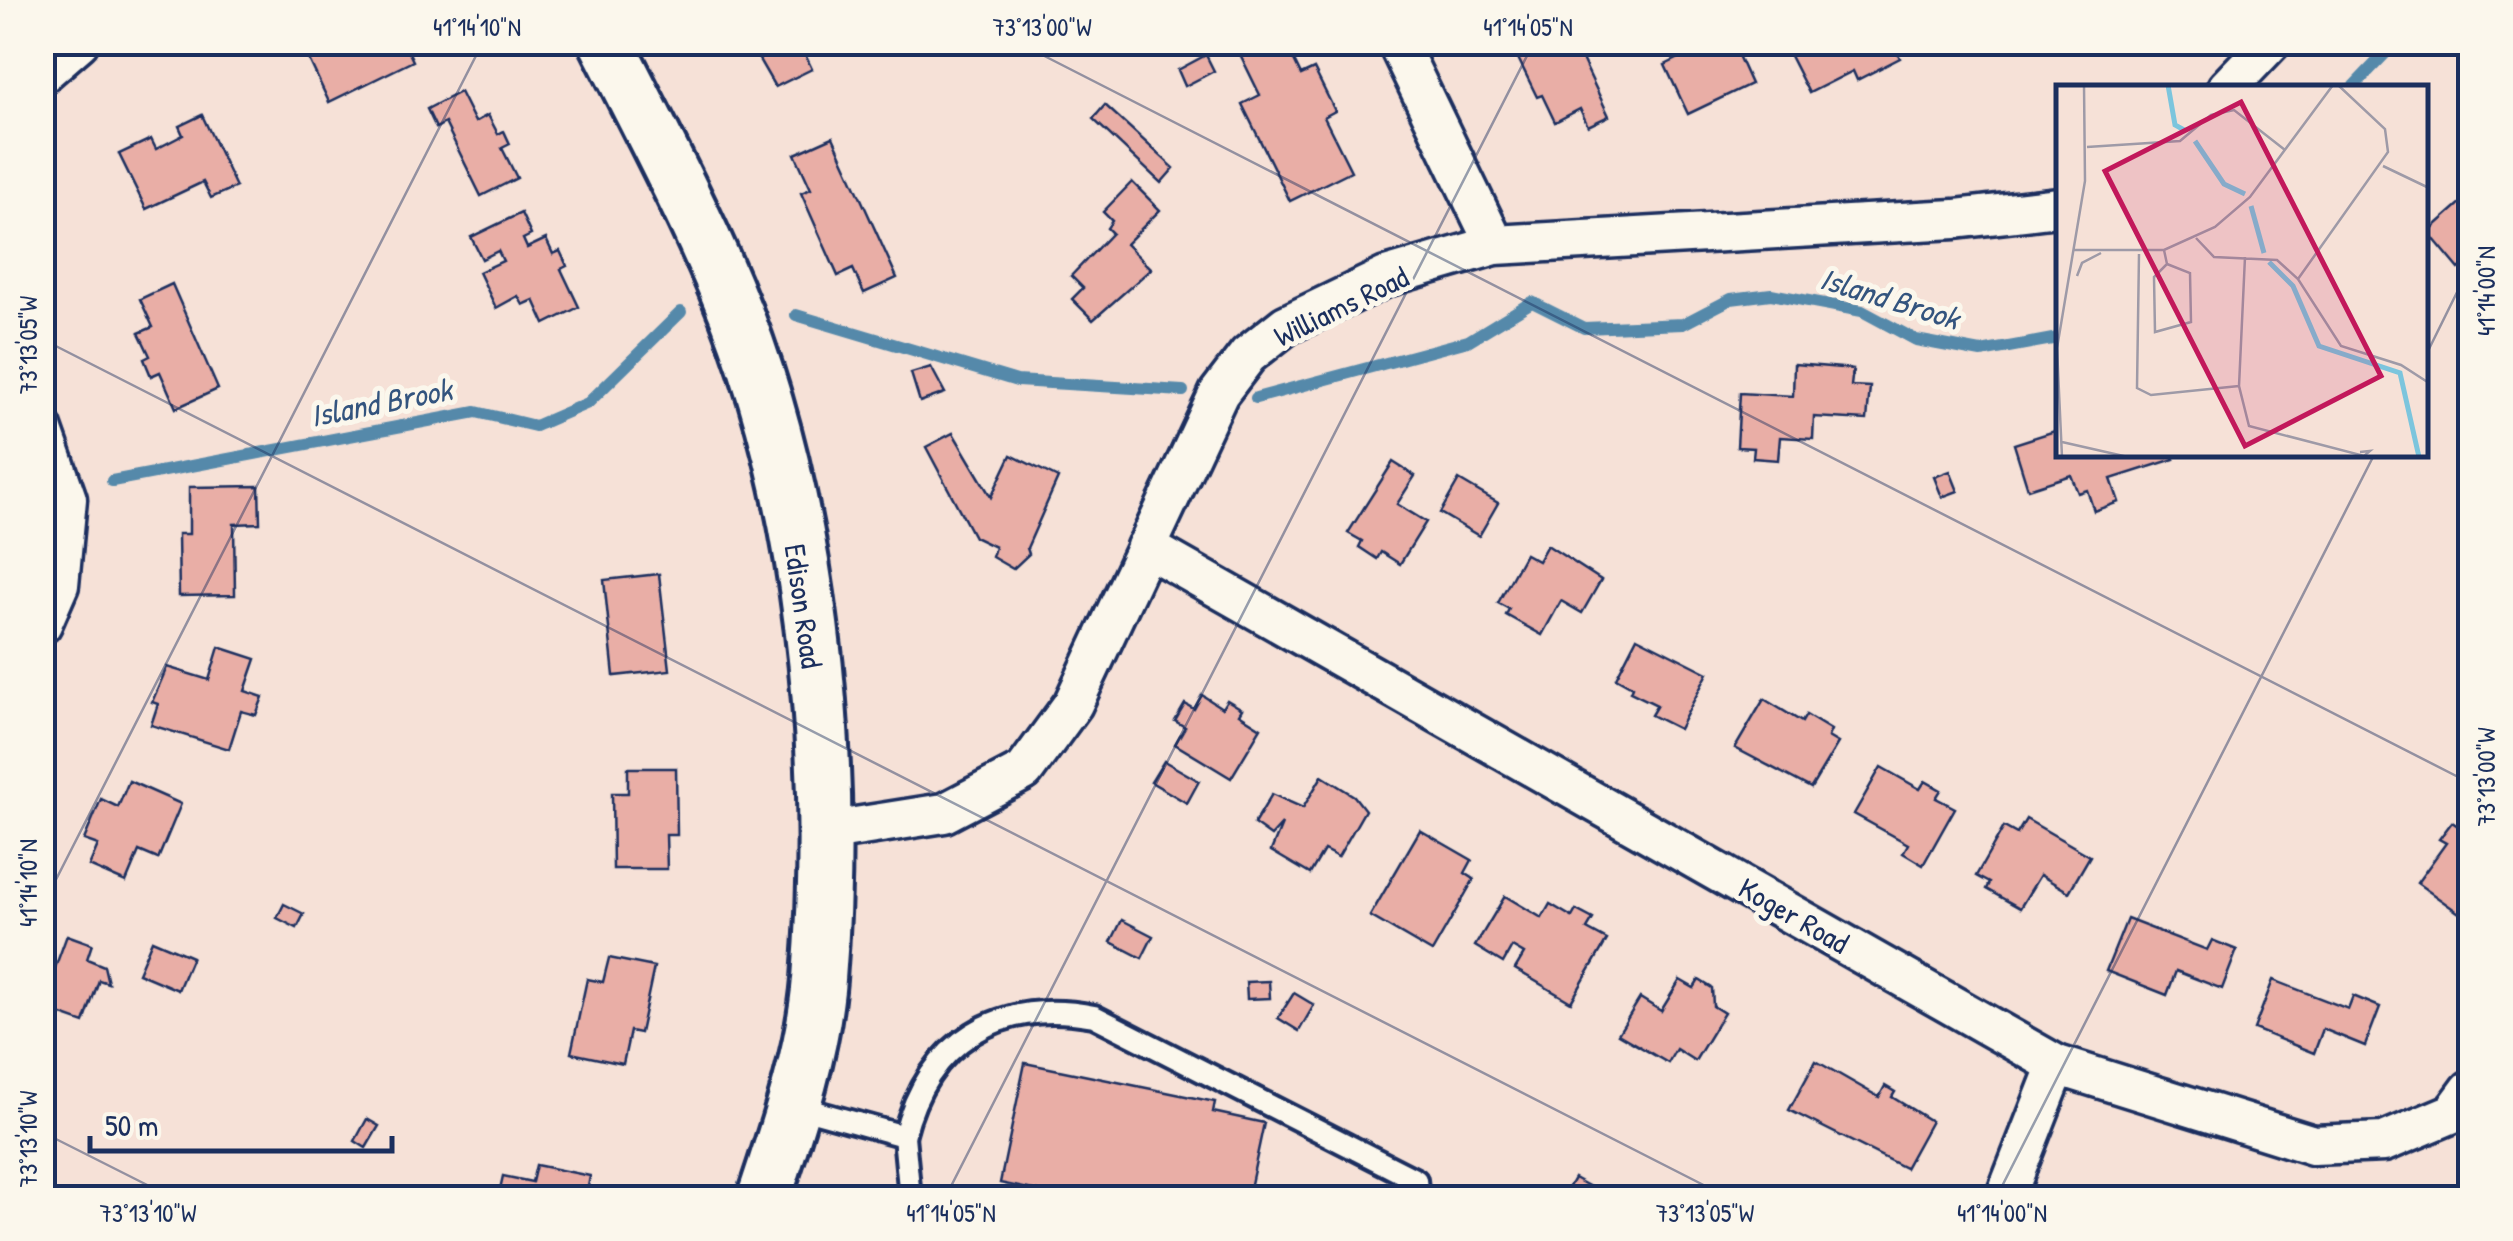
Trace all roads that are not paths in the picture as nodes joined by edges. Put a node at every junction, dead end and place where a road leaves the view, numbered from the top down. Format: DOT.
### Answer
graph roads {
  1 [pos="79,42"];
  2 [pos="606,42"];
  3 [pos="1397,42"];
  4 [pos="2272,42"];
  5 [pos="42,74"];
  6 [pos="2230,85"];
  7 [pos="2056,208"];
  8 [pos="1494,245"];
  9 [pos="42,428"];
  10 [pos="1146,547"];
  11 [pos="42,624"];
  12 [pos="824,832"];
  13 [pos="2057,1065"];
  14 [pos="2470,1090"];
  15 [pos="794,1106"];
  16 [pos="904,1136"];
  17 [pos="764,1198"];
  18 [pos="910,1198"];
  19 [pos="1418,1198"];
  20 [pos="2005,1198"];
  1 -- 5 [label="street"];
  2 -- 12 [label="street, Edison Road"];
  3 -- 8 [label="street"];
  4 -- 6 [label="street"];
  7 -- 8 [label="street, Williams Road"];
  8 -- 10 [label="street, Williams Road"];
  9 -- 11 [label="street"];
  10 -- 12 [label="street, Williams Road"];
  10 -- 13 [label="street, Koger Road"];
  12 -- 15 [label="street, Edison Road"];
  13 -- 14 [label="street, Koger Road"];
  13 -- 20 [label="street"];
  15 -- 16 [label="lane"];
  15 -- 17 [label="street, Edison Road"];
  16 -- 18 [label="lane"];
  16 -- 19 [label="lane"];
}
